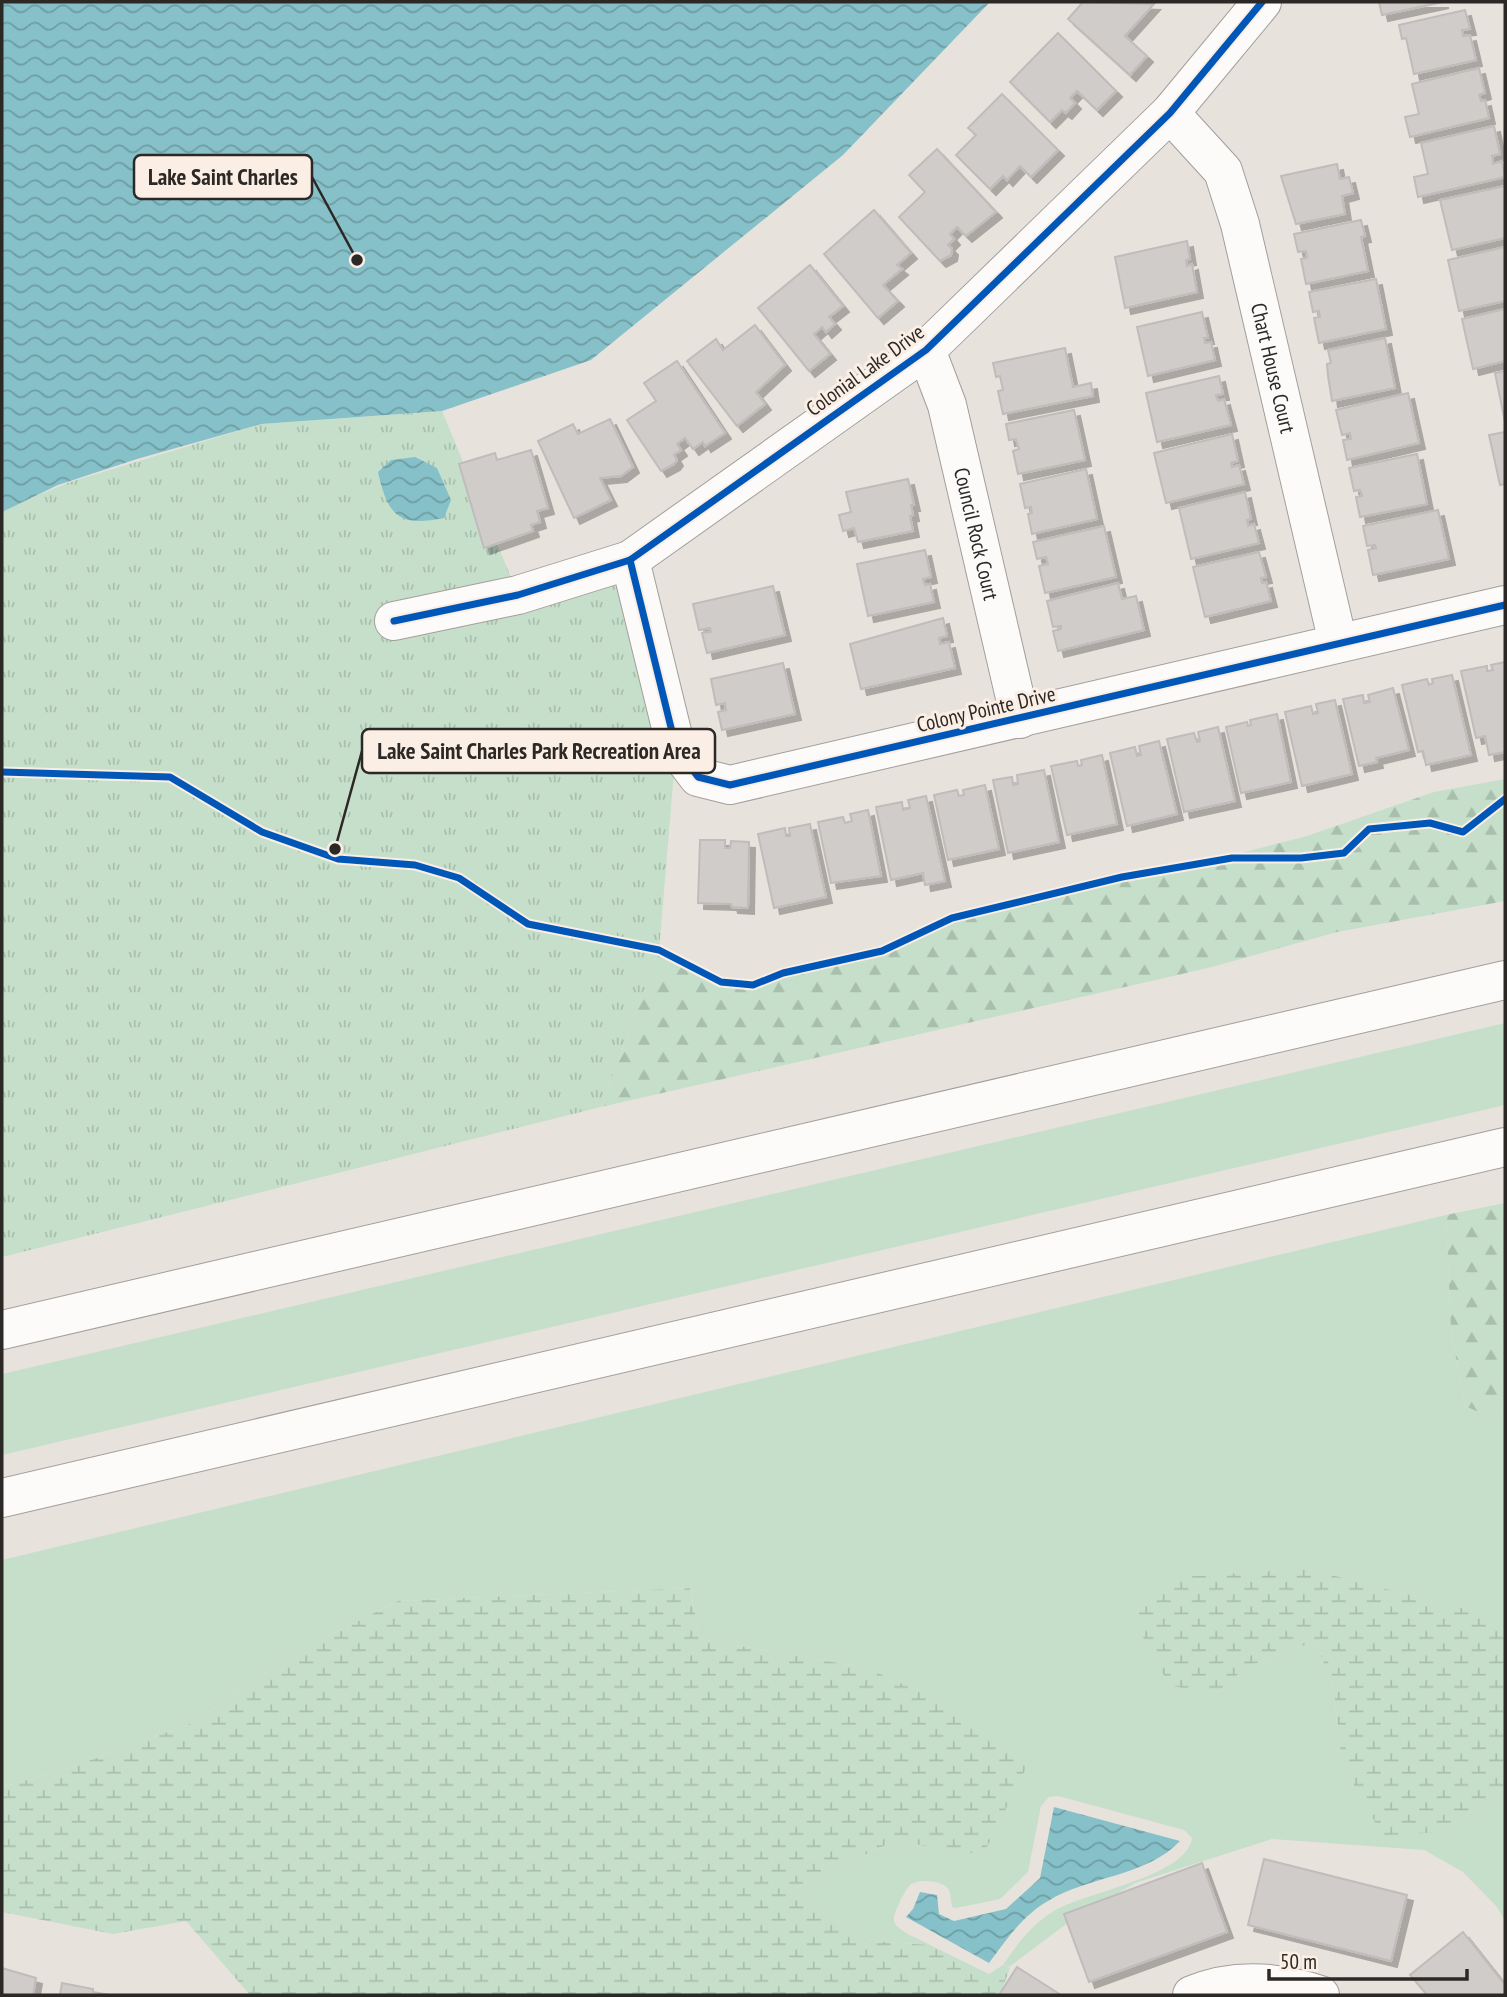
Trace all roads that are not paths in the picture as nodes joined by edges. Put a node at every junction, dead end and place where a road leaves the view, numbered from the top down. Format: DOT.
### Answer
graph roads {
  1 [pos="1262,2"];
  2 [pos="1170,113"];
  3 [pos="926,350"];
  4 [pos="630,560"];
  5 [pos="1505,605"];
  6 [pos="394,621"];
  7 [pos="1338,643"];
  8 [pos="1020,719"];
  9 [pos="1505,980"];
  10 [pos="1505,1147"];
  11 [pos="2,1331"];
  12 [pos="2,1497"];
  13 [pos="1192,1995"];
  14 [pos="1320,1995"];
  1 -- 2 [label="main road, Colonial Lake Drive"];
  2 -- 3 [label="main road, Colonial Lake Drive"];
  2 -- 7 [label="main road, Chart House Court"];
  3 -- 4 [label="main road, Colonial Lake Drive"];
  3 -- 8 [label="main road, Council Rock Court"];
  4 -- 6 [label="main road, Colonial Lake Drive"];
  4 -- 8 [label="main road, Colony Pointe Drive"];
  5 -- 7 [label="main road, Colony Pointe Drive"];
  7 -- 8 [label="main road, Colony Pointe Drive"];
  9 -- 11 [label="main road"];
  10 -- 12 [label="main road"];
  13 -- 14 [label="main road"];
}
